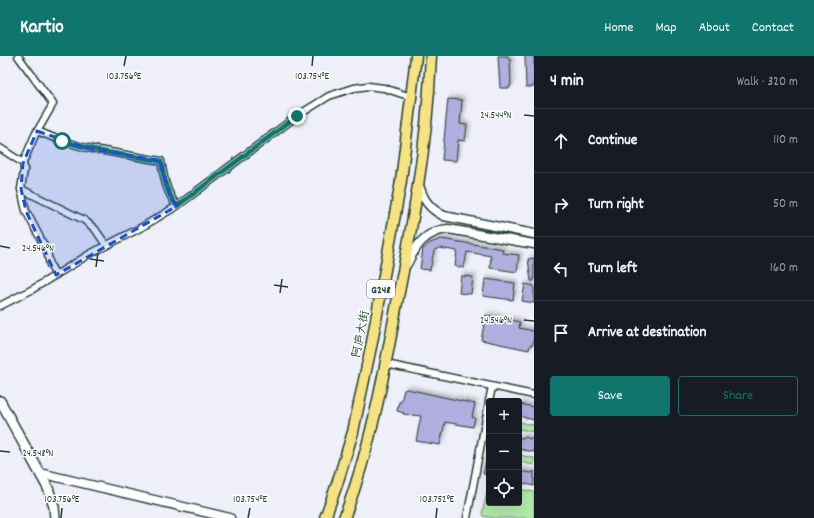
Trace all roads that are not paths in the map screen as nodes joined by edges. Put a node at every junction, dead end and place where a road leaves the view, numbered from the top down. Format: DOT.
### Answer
graph roads {
  1 [pos="18,56"];
  2 [pos="416,56"];
  3 [pos="431,56"];
  4 [pos="411,97"];
  5 [pos="37,131"];
  6 [pos="0,148"];
  7 [pos="23,163"];
  8 [pos="419,184"];
  9 [pos="21,189"];
  10 [pos="177,206"];
  11 [pos="534,234"];
  12 [pos="534,244"];
  13 [pos="106,245"];
  14 [pos="402,273"];
  15 [pos="56,275"];
  16 [pos="0,306"];
  17 [pos="386,364"];
  18 [pos="492,386"];
  19 [pos="534,395"];
  20 [pos="490,398"];
  21 [pos="0,402"];
  22 [pos="0,410"];
  23 [pos="486,418"];
  24 [pos="40,473"];
  25 [pos="51,518"];
  26 [pos="55,518"];
  27 [pos="230,518"];
  28 [pos="325,518"];
  29 [pos="344,518"];
  30 [pos="467,518"];
  1 -- 5 [label="street"];
  2 -- 4 [label="highway, 阿庐大街 / G248"];
  3 -- 8 [label="highway, G248"];
  4 -- 10 [label="street"];
  4 -- 28 [label="highway, 阿庐大街 / G248"];
  5 -- 7 [label="street"];
  5 -- 10 [label="street"];
  6 -- 7 [label="street"];
  7 -- 9 [label="street"];
  8 -- 11 [label="street"];
  8 -- 14 [label="highway, G248"];
  9 -- 13 [label="street"];
  9 -- 15 [label="street"];
  10 -- 13 [label="street"];
  12 -- 14 [label="street"];
  13 -- 15 [label="street"];
  14 -- 17 [label="highway, G248"];
  15 -- 16 [label="street"];
  17 -- 18 [label="street"];
  17 -- 29 [label="highway, G248"];
  18 -- 19 [label="street"];
  18 -- 20 [label="street"];
  21 -- 24 [label="main road"];
  22 -- 25 [label="main road"];
  23 -- 30 [label="street"];
  24 -- 26 [label="main road"];
  24 -- 27 [label="street"];
}
